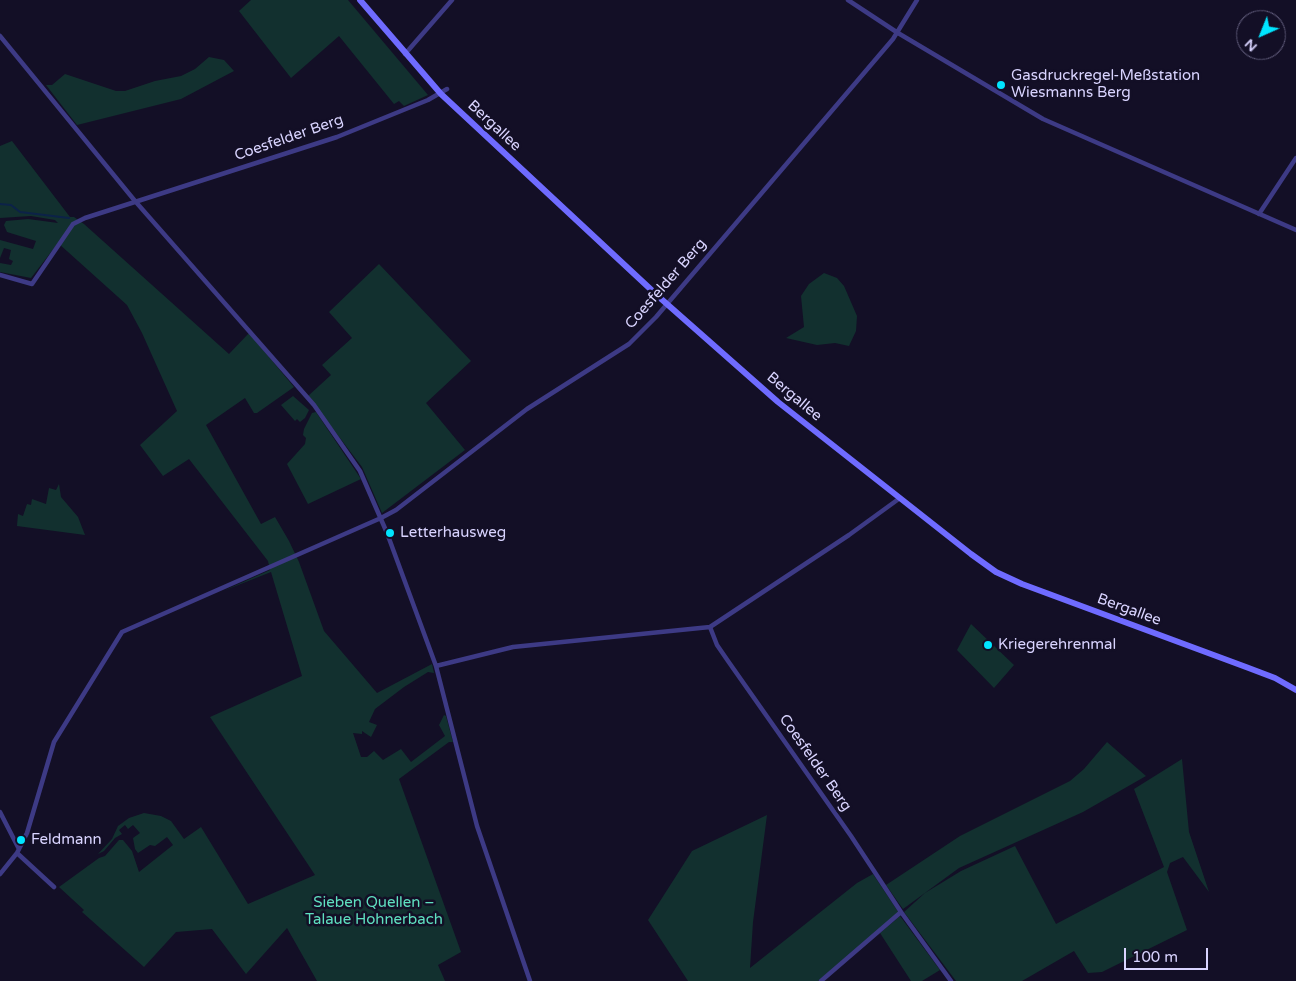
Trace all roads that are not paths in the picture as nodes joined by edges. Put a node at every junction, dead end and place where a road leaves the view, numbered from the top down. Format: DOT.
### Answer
graph roads {
  1 [pos="360,0"];
  2 [pos="452,0"];
  3 [pos="848,0"];
  4 [pos="917,0"];
  5 [pos="898,33"];
  6 [pos="0,36"];
  7 [pos="405,54"];
  8 [pos="447,89"];
  9 [pos="441,94"];
  10 [pos="1296,158"];
  11 [pos="135,201"];
  12 [pos="1259,214"];
  13 [pos="1296,230"];
  14 [pos="0,275"];
  15 [pos="667,304"];
  16 [pos="900,498"];
  17 [pos="381,518"];
  18 [pos="710,627"];
  19 [pos="436,666"];
  20 [pos="1296,690"];
  21 [pos="0,812"];
  22 [pos="18,851"];
  23 [pos="0,874"];
  24 [pos="54,887"];
  25 [pos="900,912"];
  26 [pos="530,981"];
  27 [pos="820,981"];
  28 [pos="951,981"];
  1 -- 7 [label="street, Bergallee"];
  2 -- 7 [label="street"];
  3 -- 5 [label="street"];
  4 -- 5 [label="street, Coesfelder Berg"];
  5 -- 12 [label="street"];
  5 -- 15 [label="street, Coesfelder Berg"];
  6 -- 11 [label="street"];
  7 -- 9 [label="street, Bergallee"];
  8 -- 9 [label="street, Coesfelder Berg"];
  9 -- 11 [label="street, Coesfelder Berg"];
  9 -- 15 [label="street, Bergallee"];
  10 -- 12 [label="street"];
  11 -- 14 [label="street, Coesfelder Berg"];
  11 -- 17 [label="street"];
  12 -- 13 [label="street"];
  15 -- 16 [label="street, Bergallee"];
  15 -- 17 [label="street, Coesfelder Berg"];
  16 -- 18 [label="street"];
  16 -- 20 [label="street, Bergallee"];
  17 -- 19 [label="street"];
  17 -- 22 [label="street, Coesfelder Berg"];
  18 -- 19 [label="street"];
  18 -- 25 [label="street, Coesfelder Berg"];
  19 -- 26 [label="street"];
  21 -- 22 [label="street"];
  22 -- 23 [label="street, Coesfelder Berg"];
  22 -- 24 [label="street"];
  25 -- 27 [label="street"];
  25 -- 28 [label="street, Coesfelder Berg"];
}
